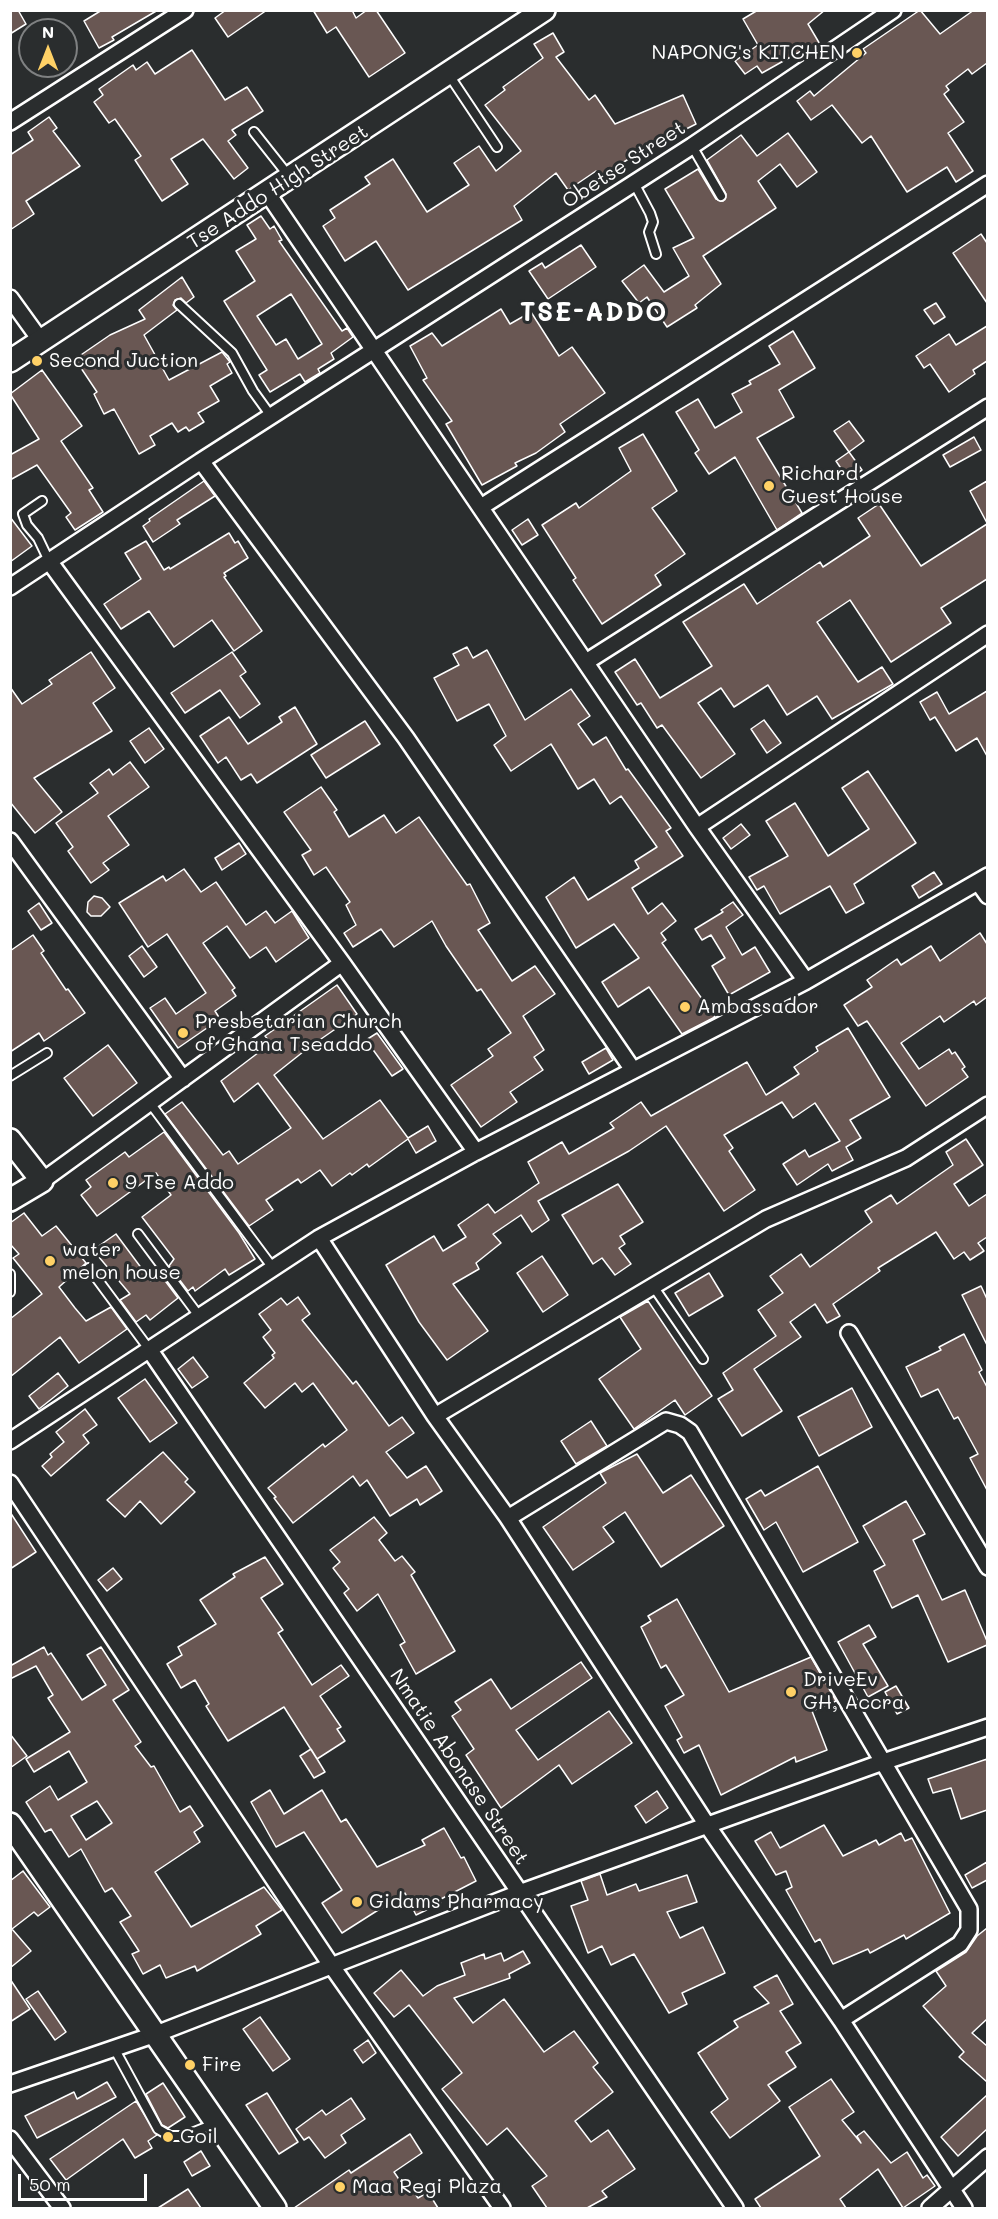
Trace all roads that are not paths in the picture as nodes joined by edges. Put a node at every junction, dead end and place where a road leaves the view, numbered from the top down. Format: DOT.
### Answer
graph roads {
  1 [pos="185,10"];
  2 [pos="893,10"];
  3 [pos="534,13"];
  4 [pos="449,75"];
  5 [pos="10,122"];
  6 [pos="254,132"];
  7 [pos="692,146"];
  8 [pos="497,147"];
  9 [pos="290,178"];
  10 [pos="634,183"];
  11 [pos="987,184"];
  12 [pos="268,194"];
  13 [pos="721,196"];
  14 [pos="656,254"];
  15 [pos="10,298"];
  16 [pos="178,304"];
  17 [pos="41,341"];
  18 [pos="374,350"];
  19 [pos="10,361"];
  20 [pos="987,407"];
  21 [pos="271,416"];
  22 [pos="201,461"];
  23 [pos="42,501"];
  24 [pos="481,507"];
  25 [pos="49,561"];
  26 [pos="10,587"];
  27 [pos="987,634"];
  28 [pos="586,662"];
  29 [pos="697,827"];
  30 [pos="10,841"];
  31 [pos="982,879"];
  32 [pos="987,896"];
  33 [pos="342,963"];
  34 [pos="806,981"];
  35 [pos="47,1053"];
  36 [pos="633,1070"];
  37 [pos="10,1076"];
  38 [pos="183,1079"];
  39 [pos="150,1103"];
  40 [pos="987,1106"];
  41 [pos="10,1140"];
  42 [pos="476,1152"];
  43 [pos="42,1181"];
  44 [pos="10,1200"];
  45 [pos="138,1234"];
  46 [pos="320,1238"];
  47 [pos="89,1268"];
  48 [pos="273,1268"];
  49 [pos="10,1274"];
  50 [pos="652,1286"];
  51 [pos="10,1292"];
  52 [pos="199,1316"];
  53 [pos="849,1333"];
  54 [pos="149,1349"];
  55 [pos="703,1359"];
  56 [pos="435,1416"];
  57 [pos="10,1441"];
  58 [pos="10,1483"];
  59 [pos="508,1518"];
  60 [pos="987,1567"];
  61 [pos="987,1727"];
  62 [pos="883,1762"];
  63 [pos="10,1824"];
  64 [pos="707,1825"];
  65 [pos="519,1893"];
  66 [pos="331,1965"];
  67 [pos="841,2020"];
  68 [pos="156,2034"];
  69 [pos="114,2048"];
  70 [pos="10,2084"];
  71 [pos="217,2123"];
  72 [pos="10,2139"];
  73 [pos="987,2157"];
  74 [pos="951,2190"];
  75 [pos="62,2208"];
  76 [pos="275,2208"];
  77 [pos="501,2208"];
  78 [pos="735,2208"];
  79 [pos="930,2208"];
  80 [pos="964,2208"];
  1 -- 5 [label="street"];
  2 -- 7 [label="street, Obetse Street"];
  3 -- 4 [label="street, Tse Addo High Street"];
  4 -- 8 [label="lane"];
  4 -- 9 [label="street, Tse Addo High Street"];
  6 -- 9 [label="lane"];
  7 -- 10 [label="street, Obetse Street"];
  7 -- 13 [label="lane"];
  9 -- 12 [label="street, Tse Addo High Street"];
  10 -- 14 [label="lane"];
  10 -- 18 [label="street, Obetse Street"];
  11 -- 24 [label="street"];
  12 -- 17 [label="street, Tse Addo High Street"];
  12 -- 18 [label="street"];
  15 -- 17 [label="street"];
  16 -- 21 [label="lane"];
  17 -- 19 [label="street, Tse Addo High Street"];
  18 -- 21 [label="street, Obetse Street"];
  18 -- 24 [label="street"];
  20 -- 28 [label="street"];
  21 -- 22 [label="street, Obetse Street"];
  22 -- 25 [label="street, Obetse Street"];
  22 -- 36 [label="street"];
  23 -- 25 [label="lane"];
  24 -- 28 [label="street"];
  25 -- 26 [label="street, Obetse Street"];
  25 -- 33 [label="street"];
  27 -- 29 [label="street"];
  28 -- 29 [label="street"];
  29 -- 34 [label="street"];
  30 -- 38 [label="street"];
  31 -- 32 [label="street"];
  31 -- 34 [label="street"];
  33 -- 38 [label="street"];
  33 -- 42 [label="street"];
  34 -- 36 [label="street"];
  35 -- 37 [label="lane"];
  36 -- 42 [label="street"];
  38 -- 39 [label="street"];
  39 -- 43 [label="street"];
  39 -- 48 [label="lane"];
  40 -- 50 [label="street"];
  41 -- 43 [label="street"];
  42 -- 46 [label="street"];
  43 -- 44 [label="street"];
  45 -- 52 [label="lane"];
  46 -- 48 [label="street"];
  46 -- 56 [label="street"];
  47 -- 54 [label="lane"];
  48 -- 52 [label="street"];
  49 -- 51 [label="lane"];
  50 -- 55 [label="lane"];
  50 -- 56 [label="street"];
  52 -- 54 [label="street"];
  53 -- 60 [label="street"];
  54 -- 57 [label="street"];
  54 -- 65 [label="street, Nmatie Abonase Street"];
  56 -- 59 [label="street"];
  58 -- 66 [label="street"];
  59 -- 62 [label="street"];
  59 -- 64 [label="street"];
  61 -- 62 [label="street"];
  62 -- 64 [label="street"];
  62 -- 67 [label="street"];
  63 -- 68 [label="street"];
  64 -- 65 [label="street"];
  64 -- 67 [label="street"];
  65 -- 66 [label="street"];
  65 -- 78 [label="street, Nmatie Abonase Street"];
  66 -- 68 [label="street"];
  66 -- 77 [label="street"];
  67 -- 74 [label="street"];
  68 -- 69 [label="street"];
  68 -- 71 [label="street"];
  69 -- 70 [label="street"];
  69 -- 71 [label="lane"];
  71 -- 76 [label="street"];
  72 -- 75 [label="street"];
  73 -- 74 [label="street"];
  74 -- 79 [label="street"];
  74 -- 80 [label="street"];
}
